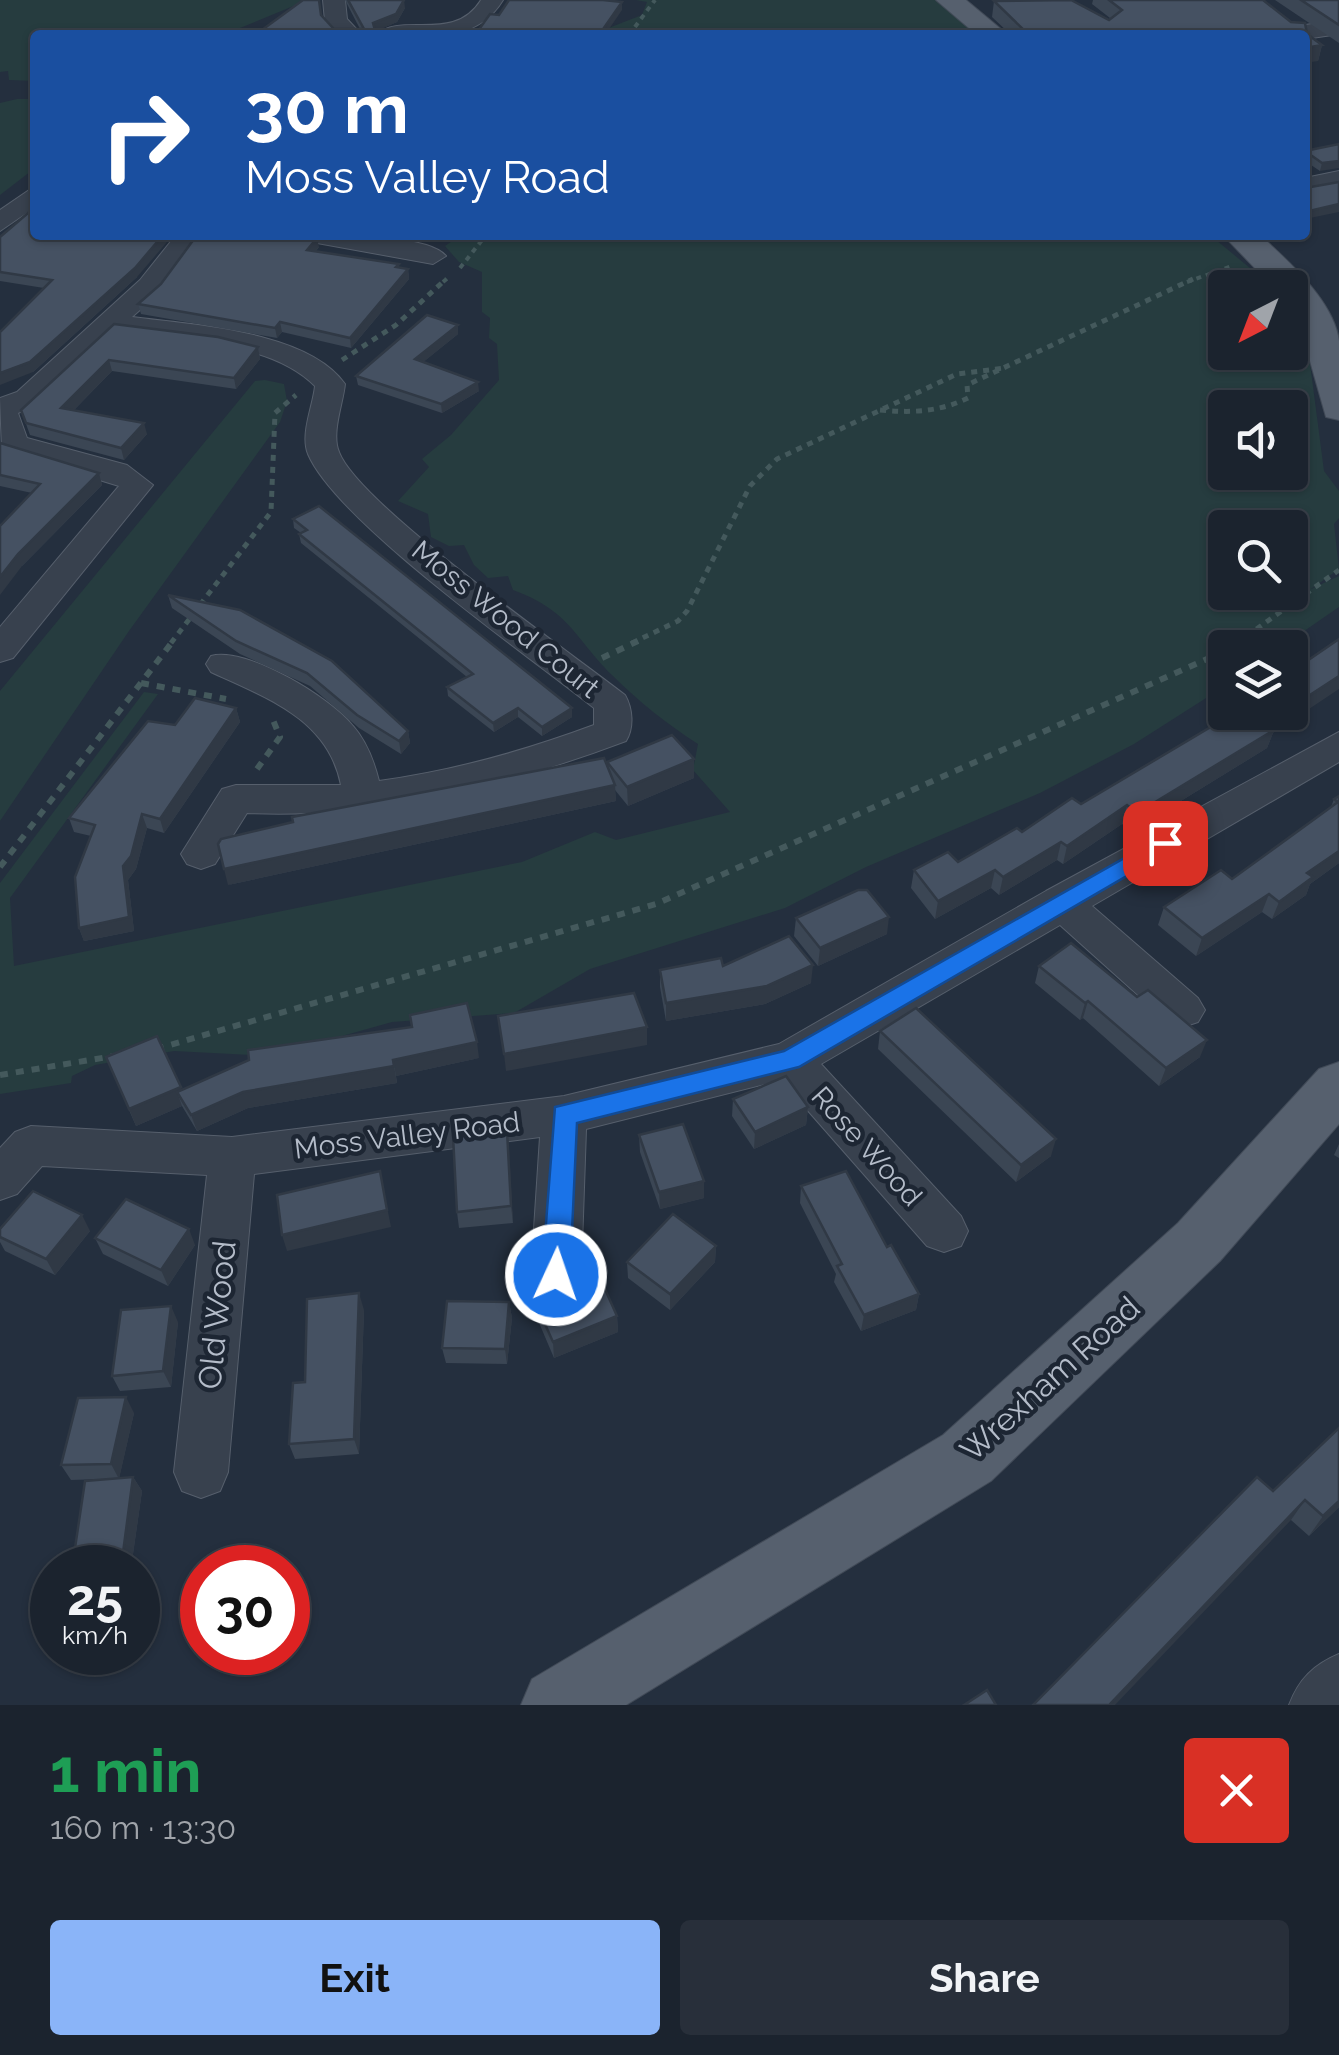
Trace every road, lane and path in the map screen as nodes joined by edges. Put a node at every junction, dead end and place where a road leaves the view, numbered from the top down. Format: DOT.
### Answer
graph roads {
  1 [pos="334,0"];
  2 [pos="492,0"];
  3 [pos="654,0"];
  4 [pos="949,0"];
  5 [pos="1269,11"];
  6 [pos="1339,27"];
  7 [pos="345,30"];
  8 [pos="460,30"];
  9 [pos="633,30"];
  10 [pos="988,30"];
  11 [pos="1292,30"];
  12 [pos="1310,33"];
  13 [pos="1310,42"];
  14 [pos="1332,54"];
  15 [pos="30,198"];
  16 [pos="0,223"];
  17 [pos="186,240"];
  18 [pos="344,240"];
  19 [pos="482,240"];
  20 [pos="1246,240"];
  21 [pos="433,256"];
  22 [pos="1268,259"];
  23 [pos="106,322"];
  24 [pos="1004,368"];
  25 [pos="323,372"];
  26 [pos="1339,408"];
  27 [pos="0,409"];
  28 [pos="876,410"];
  29 [pos="825,433"];
  30 [pos="834,439"];
  31 [pos="1339,570"];
  32 [pos="1255,630"];
  33 [pos="0,650"];
  34 [pos="1208,658"];
  35 [pos="224,664"];
  36 [pos="574,672"];
  37 [pos="141,683"];
  38 [pos="231,700"];
  39 [pos="260,710"];
  40 [pos="1339,745"];
  41 [pos="364,796"];
  42 [pos="236,799"];
  43 [pos="201,854"];
  44 [pos="0,867"];
  45 [pos="1061,902"];
  46 [pos="1183,1010"];
  47 [pos="143,1051"];
  48 [pos="125,1054"];
  49 [pos="790,1060"];
  50 [pos="0,1074"];
  51 [pos="1339,1085"];
  52 [pos="564,1115"];
  53 [pos="232,1157"];
  54 [pos="0,1180"];
  55 [pos="944,1231"];
  56 [pos="556,1275"];
  57 [pos="201,1472"];
  58 [pos="1339,1683"];
  59 [pos="576,1701"];
  60 [pos="1318,1705"];
  1 -- 7 [label="street"];
  2 -- 8 [label="street"];
  3 -- 9 [label="path"];
  4 -- 10 [label="main road"];
  5 -- 11 [label="street"];
  6 -- 12 [label="street"];
  13 -- 14 [label="street"];
  15 -- 16 [label="street"];
  17 -- 23 [label="street"];
  18 -- 21 [label="street"];
  19 -- 25 [label="path"];
  20 -- 22 [label="main road"];
  22 -- 24 [label="path"];
  22 -- 26 [label="main road"];
  23 -- 25 [label="street"];
  23 -- 27 [label="street"];
  24 -- 28 [label="path"];
  24 -- 28 [label="path"];
  25 -- 36 [label="street, Moss Wood Court"];
  25 -- 37 [label="path"];
  27 -- 33 [label="street"];
  28 -- 29 [label="path"];
  29 -- 30 [label="path"];
  29 -- 36 [label="path"];
  31 -- 32 [label="path"];
  34 -- 47 [label="path"];
  35 -- 41 [label="street"];
  36 -- 41 [label="street, Moss Wood Court"];
  37 -- 38 [label="path"];
  37 -- 44 [label="path"];
  39 -- 42 [label="path"];
  40 -- 45 [label="street, Moss Valley Road"];
  41 -- 42 [label="street, Moss Wood Court"];
  42 -- 43 [label="street"];
  45 -- 46 [label="street"];
  45 -- 49 [label="street, Moss Valley Road"];
  48 -- 50 [label="path"];
  49 -- 52 [label="street, Moss Valley Road"];
  49 -- 55 [label="street, Rose Wood"];
  51 -- 59 [label="main road, Wrexham Road"];
  52 -- 53 [label="street, Moss Valley Road"];
  52 -- 56 [label="street"];
  53 -- 54 [label="street, Moss Valley Road"];
  53 -- 57 [label="street, Old Wood"];
  58 -- 60 [label="street"];
}
